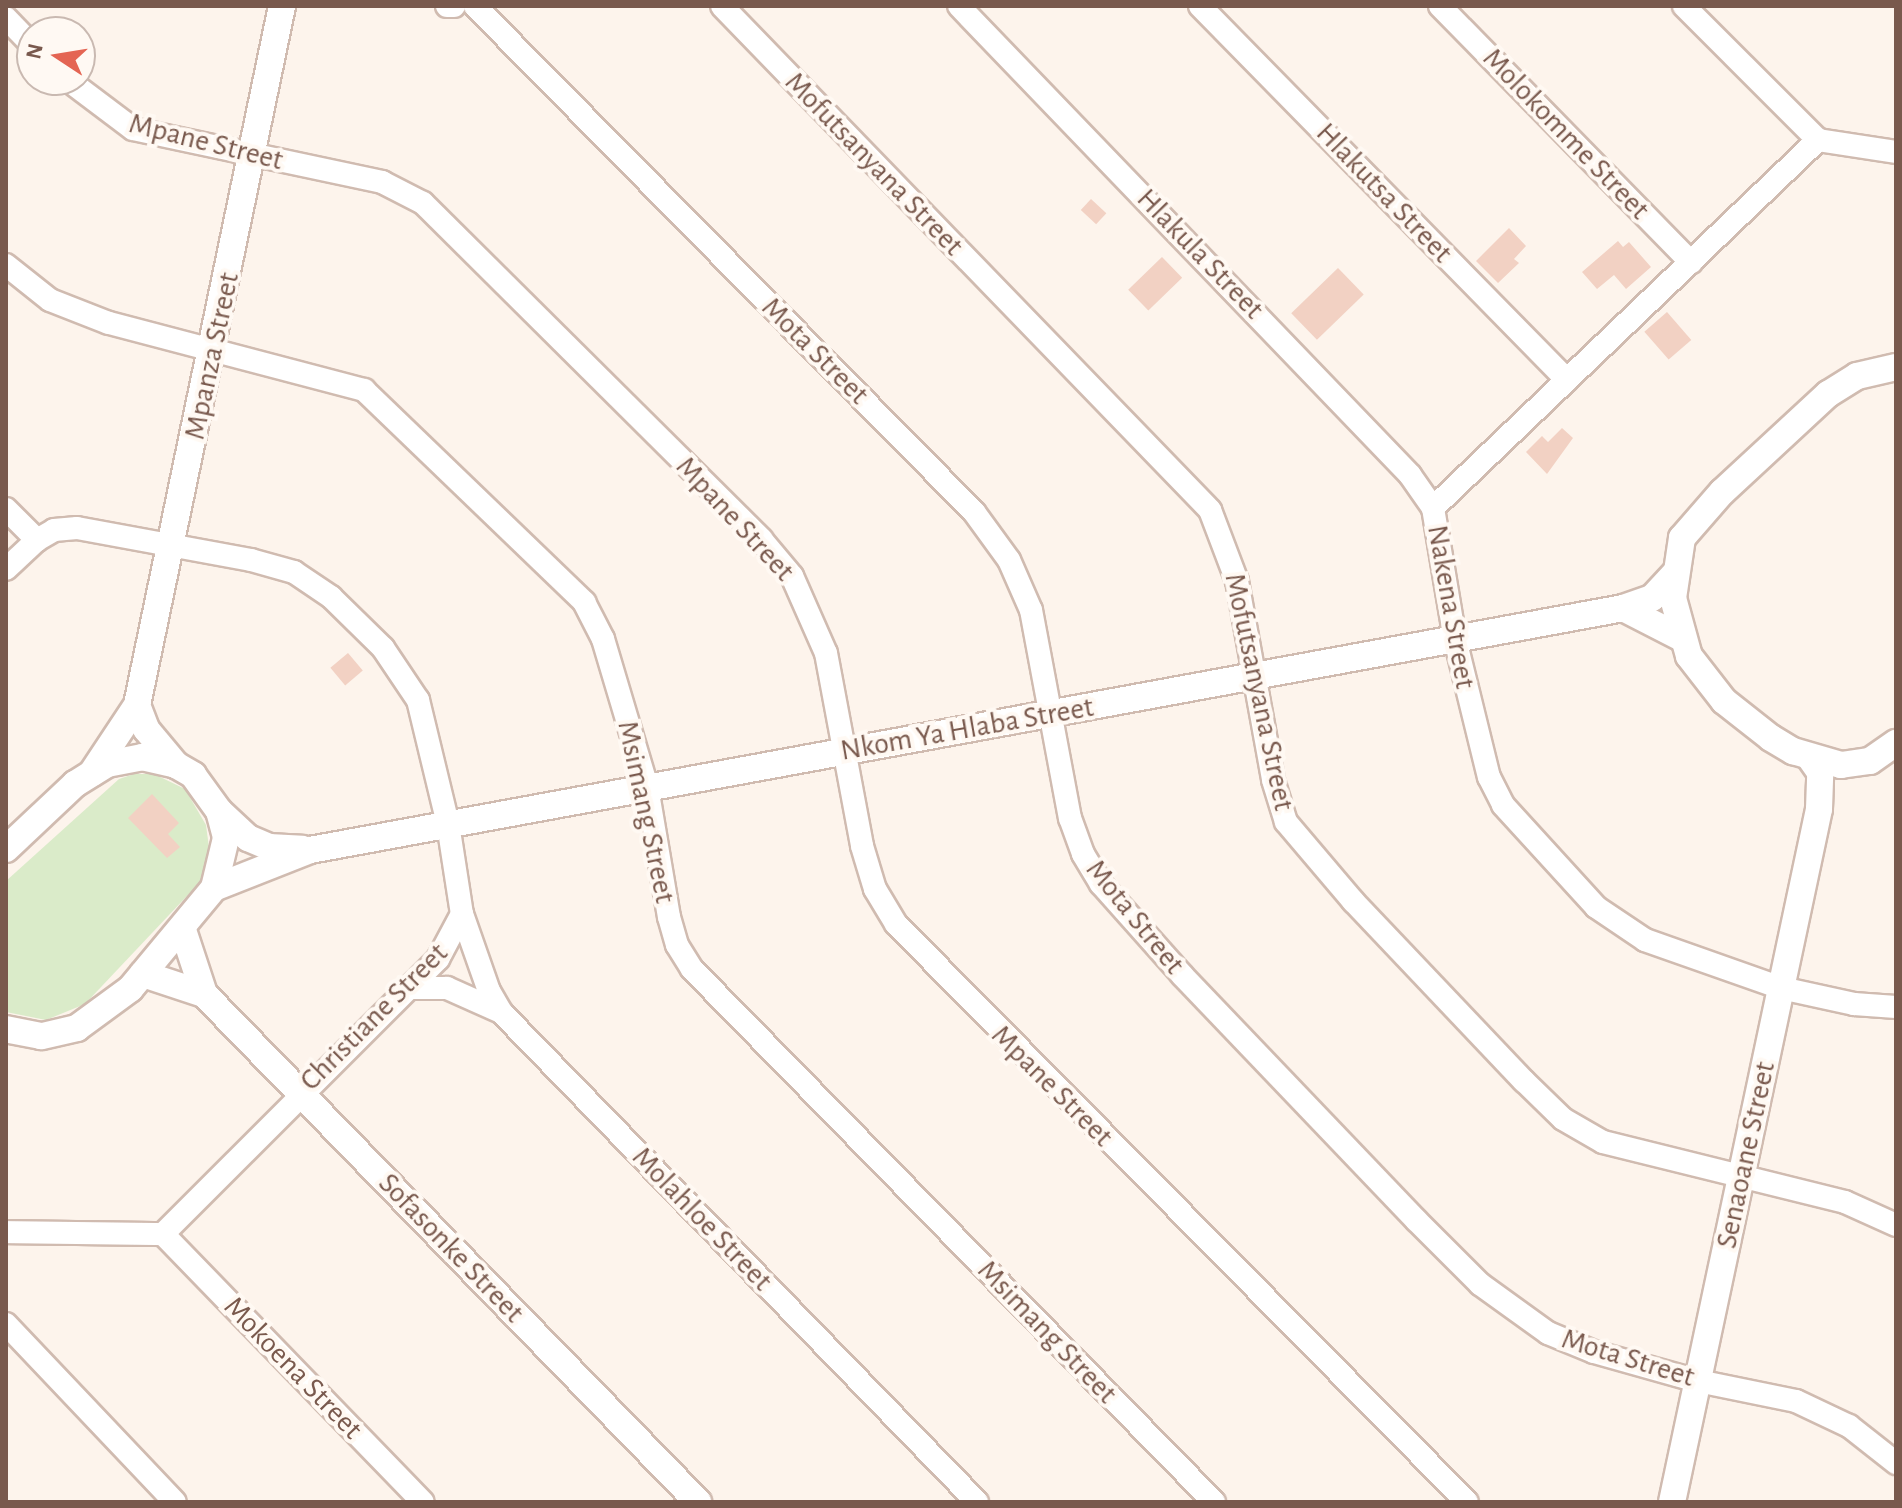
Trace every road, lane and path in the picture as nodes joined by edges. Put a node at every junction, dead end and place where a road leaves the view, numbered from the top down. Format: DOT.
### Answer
graph roads {
  1 [pos="282,6"];
  2 [pos="447,6"];
  3 [pos="454,6"];
  4 [pos="475,6"];
  5 [pos="722,6"];
  6 [pos="959,6"];
  7 [pos="1200,6"];
  8 [pos="1440,6"];
  9 [pos="1684,6"];
  10 [pos="89,96"];
  11 [pos="1818,140"];
  12 [pos="1896,152"];
  13 [pos="252,156"];
  14 [pos="1691,262"];
  15 [pos="6,265"];
  16 [pos="213,352"];
  17 [pos="1892,363"];
  18 [pos="1567,380"];
  19 [pos="1433,508"];
  20 [pos="6,509"];
  21 [pos="37,540"];
  22 [pos="173,543"];
  23 [pos="6,569"];
  24 [pos="1674,574"];
  25 [pos="1623,608"];
  26 [pos="1680,637"];
  27 [pos="1455,639"];
  28 [pos="1255,676"];
  29 [pos="137,705"];
  30 [pos="1049,714"];
  31 [pos="1896,743"];
  32 [pos="844,751"];
  33 [pos="1809,756"];
  34 [pos="1854,764"];
  35 [pos="176,765"];
  36 [pos="92,773"];
  37 [pos="647,787"];
  38 [pos="1819,809"];
  39 [pos="219,811"];
  40 [pos="448,824"];
  41 [pos="6,849"];
  42 [pos="310,850"];
  43 [pos="214,888"];
  44 [pos="462,914"];
  45 [pos="183,930"];
  46 [pos="143,974"];
  47 [pos="408,988"];
  48 [pos="1781,988"];
  49 [pos="204,994"];
  50 [pos="1896,1007"];
  51 [pos="501,1012"];
  52 [pos="12,1032"];
  53 [pos="299,1092"];
  54 [pos="1741,1177"];
  55 [pos="1896,1225"];
  56 [pos="6,1232"];
  57 [pos="163,1234"];
  58 [pos="6,1324"];
  59 [pos="1698,1381"];
  60 [pos="1896,1463"];
  61 [pos="175,1502"];
  62 [pos="423,1502"];
  63 [pos="698,1502"];
  64 [pos="977,1502"];
  65 [pos="1214,1502"];
  66 [pos="1467,1502"];
  67 [pos="1672,1502"];
  1 -- 13 [label="street, Mpanza Street"];
  2 -- 3 [label="street"];
  4 -- 30 [label="street, Mota Street"];
  5 -- 28 [label="street, Mofutsanyana Street"];
  6 -- 19 [label="street, Hlakula Street"];
  7 -- 18 [label="street, Hlakutsa Street"];
  8 -- 14 [label="street, Molokomme Street"];
  9 -- 11 [label="street"];
  10 -- 13 [label="street, Mpane Street"];
  11 -- 12 [label="street"];
  11 -- 14 [label="street, Nakena Street"];
  13 -- 16 [label="street, Mpanza Street"];
  13 -- 32 [label="street, Mpane Street"];
  14 -- 18 [label="street, Nakena Street"];
  15 -- 16 [label="street, Msimang Street"];
  16 -- 22 [label="street, Mpanza Street"];
  16 -- 37 [label="street, Msimang Street"];
  17 -- 24 [label="street"];
  18 -- 19 [label="street, Nakena Street"];
  19 -- 27 [label="street, Nakena Street"];
  20 -- 21 [label="street"];
  21 -- 22 [label="street, Christiane Street"];
  21 -- 23 [label="street, Christiane Street"];
  22 -- 29 [label="street, Mpanza Street"];
  22 -- 40 [label="street, Christiane Street"];
  24 -- 25 [label="street, Nkom Ya Hlaba Street"];
  24 -- 26 [label="street"];
  25 -- 26 [label="street"];
  25 -- 27 [label="street, Nkom Ya Hlaba Street"];
  26 -- 33 [label="street"];
  27 -- 28 [label="street, Nkom Ya Hlaba Street"];
  27 -- 48 [label="street, Nakena Street"];
  28 -- 30 [label="street, Nkom Ya Hlaba Street"];
  28 -- 54 [label="street, Mofutsanyana Street"];
  29 -- 35 [label="street"];
  29 -- 36 [label="street, Mpanza Street"];
  30 -- 32 [label="street, Nkom Ya Hlaba Street"];
  30 -- 59 [label="street, Mota Street"];
  31 -- 34 [label="street"];
  32 -- 37 [label="street, Nkom Ya Hlaba Street"];
  32 -- 66 [label="street, Mpane Street"];
  33 -- 34 [label="street"];
  33 -- 38 [label="street, Senaoane Street"];
  34 -- 38 [label="street, Senaoane Street"];
  35 -- 36 [label="street"];
  35 -- 39 [label="street, Nkom Ya Hlaba Street"];
  36 -- 41 [label="street"];
  37 -- 40 [label="street, Nkom Ya Hlaba Street"];
  37 -- 65 [label="street, Msimang Street"];
  38 -- 48 [label="street, Senaoane Street"];
  39 -- 42 [label="street, Nkom Ya Hlaba Street"];
  39 -- 43 [label="street"];
  40 -- 42 [label="street, Nkom Ya Hlaba Street"];
  40 -- 44 [label="street, Christiane Street"];
  42 -- 43 [label="street, Nkom Ya Hlaba Street"];
  43 -- 45 [label="street"];
  44 -- 47 [label="street, Christiane Street"];
  44 -- 51 [label="street, Molahloe Street"];
  45 -- 46 [label="street"];
  45 -- 49 [label="street, Sofasonke Street"];
  46 -- 49 [label="street, Sofasonke Street"];
  46 -- 52 [label="street"];
  47 -- 51 [label="street"];
  47 -- 53 [label="street, Christiane Street"];
  48 -- 50 [label="street, Nakena Street"];
  48 -- 54 [label="street, Senaoane Street"];
  49 -- 53 [label="street, Sofasonke Street"];
  51 -- 64 [label="street, Molahloe Street"];
  53 -- 57 [label="street, Christiane Street"];
  53 -- 63 [label="street, Sofasonke Street"];
  54 -- 55 [label="street, Mofutsanyana Street"];
  54 -- 59 [label="street, Senaoane Street"];
  56 -- 57 [label="street"];
  57 -- 62 [label="street, Mokoena Street"];
  58 -- 61 [label="street"];
  59 -- 60 [label="street, Mota Street"];
  59 -- 67 [label="street, Senaoane Street"];
}
